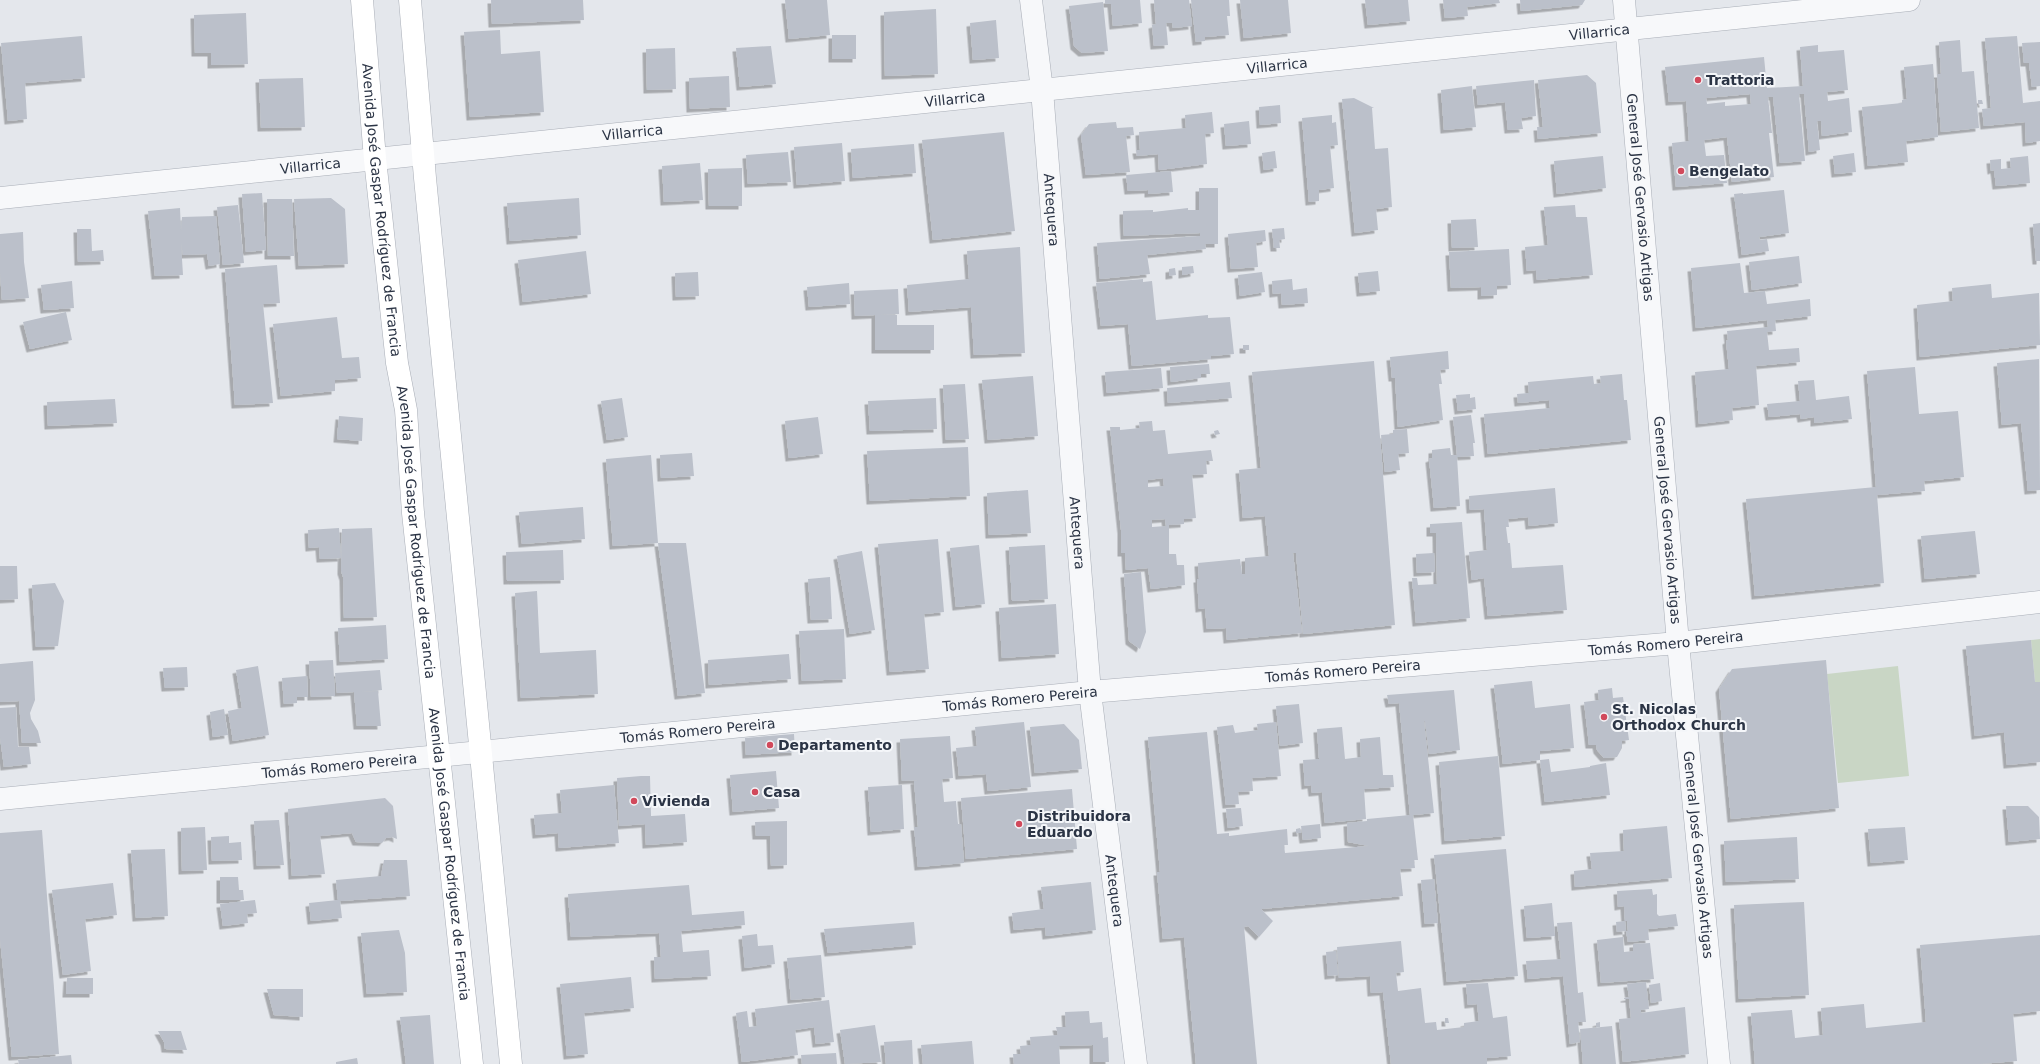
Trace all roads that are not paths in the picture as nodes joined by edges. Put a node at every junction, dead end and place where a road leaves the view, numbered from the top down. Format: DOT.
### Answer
graph roads {
  1 [pos="362,0"];
  2 [pos="410,0"];
  3 [pos="1032,0"];
  4 [pos="1624,0"];
  5 [pos="1909,0"];
  6 [pos="1627,29"];
  7 [pos="1042,90"];
  8 [pos="423,155"];
  9 [pos="375,160"];
  10 [pos="0,198"];
  11 [pos="2040,602"];
  12 [pos="1678,643"];
  13 [pos="1090,692"];
  14 [pos="481,752"];
  15 [pos="437,756"];
  16 [pos="0,799"];
  17 [pos="472,1064"];
  18 [pos="511,1064"];
  19 [pos="1136,1064"];
  20 [pos="1719,1064"];
  1 -- 9 [label="main road, Avenida José Gaspar Rodríguez de Francia"];
  2 -- 8 [label="main road"];
  3 -- 7 [label="street, Antequera"];
  4 -- 6 [label="street, General José Gervasio Artigas"];
  5 -- 6 [label="street, Villarrica"];
  6 -- 7 [label="street, Villarrica"];
  6 -- 12 [label="street, General José Gervasio Artigas"];
  7 -- 8 [label="street, Villarrica"];
  7 -- 13 [label="street, Antequera"];
  8 -- 9 [label="street, Villarrica"];
  8 -- 14 [label="main road"];
  9 -- 10 [label="street, Villarrica"];
  9 -- 15 [label="main road, Avenida José Gaspar Rodríguez de Francia"];
  11 -- 12 [label="street, Tomás Romero Pereira"];
  12 -- 13 [label="street, Tomás Romero Pereira"];
  12 -- 20 [label="street, General José Gervasio Artigas"];
  13 -- 14 [label="street, Tomás Romero Pereira"];
  13 -- 19 [label="street, Antequera"];
  14 -- 15 [label="street, Tomás Romero Pereira"];
  14 -- 18 [label="main road"];
  15 -- 16 [label="street, Tomás Romero Pereira"];
  15 -- 17 [label="main road, Avenida José Gaspar Rodríguez de Francia"];
}
